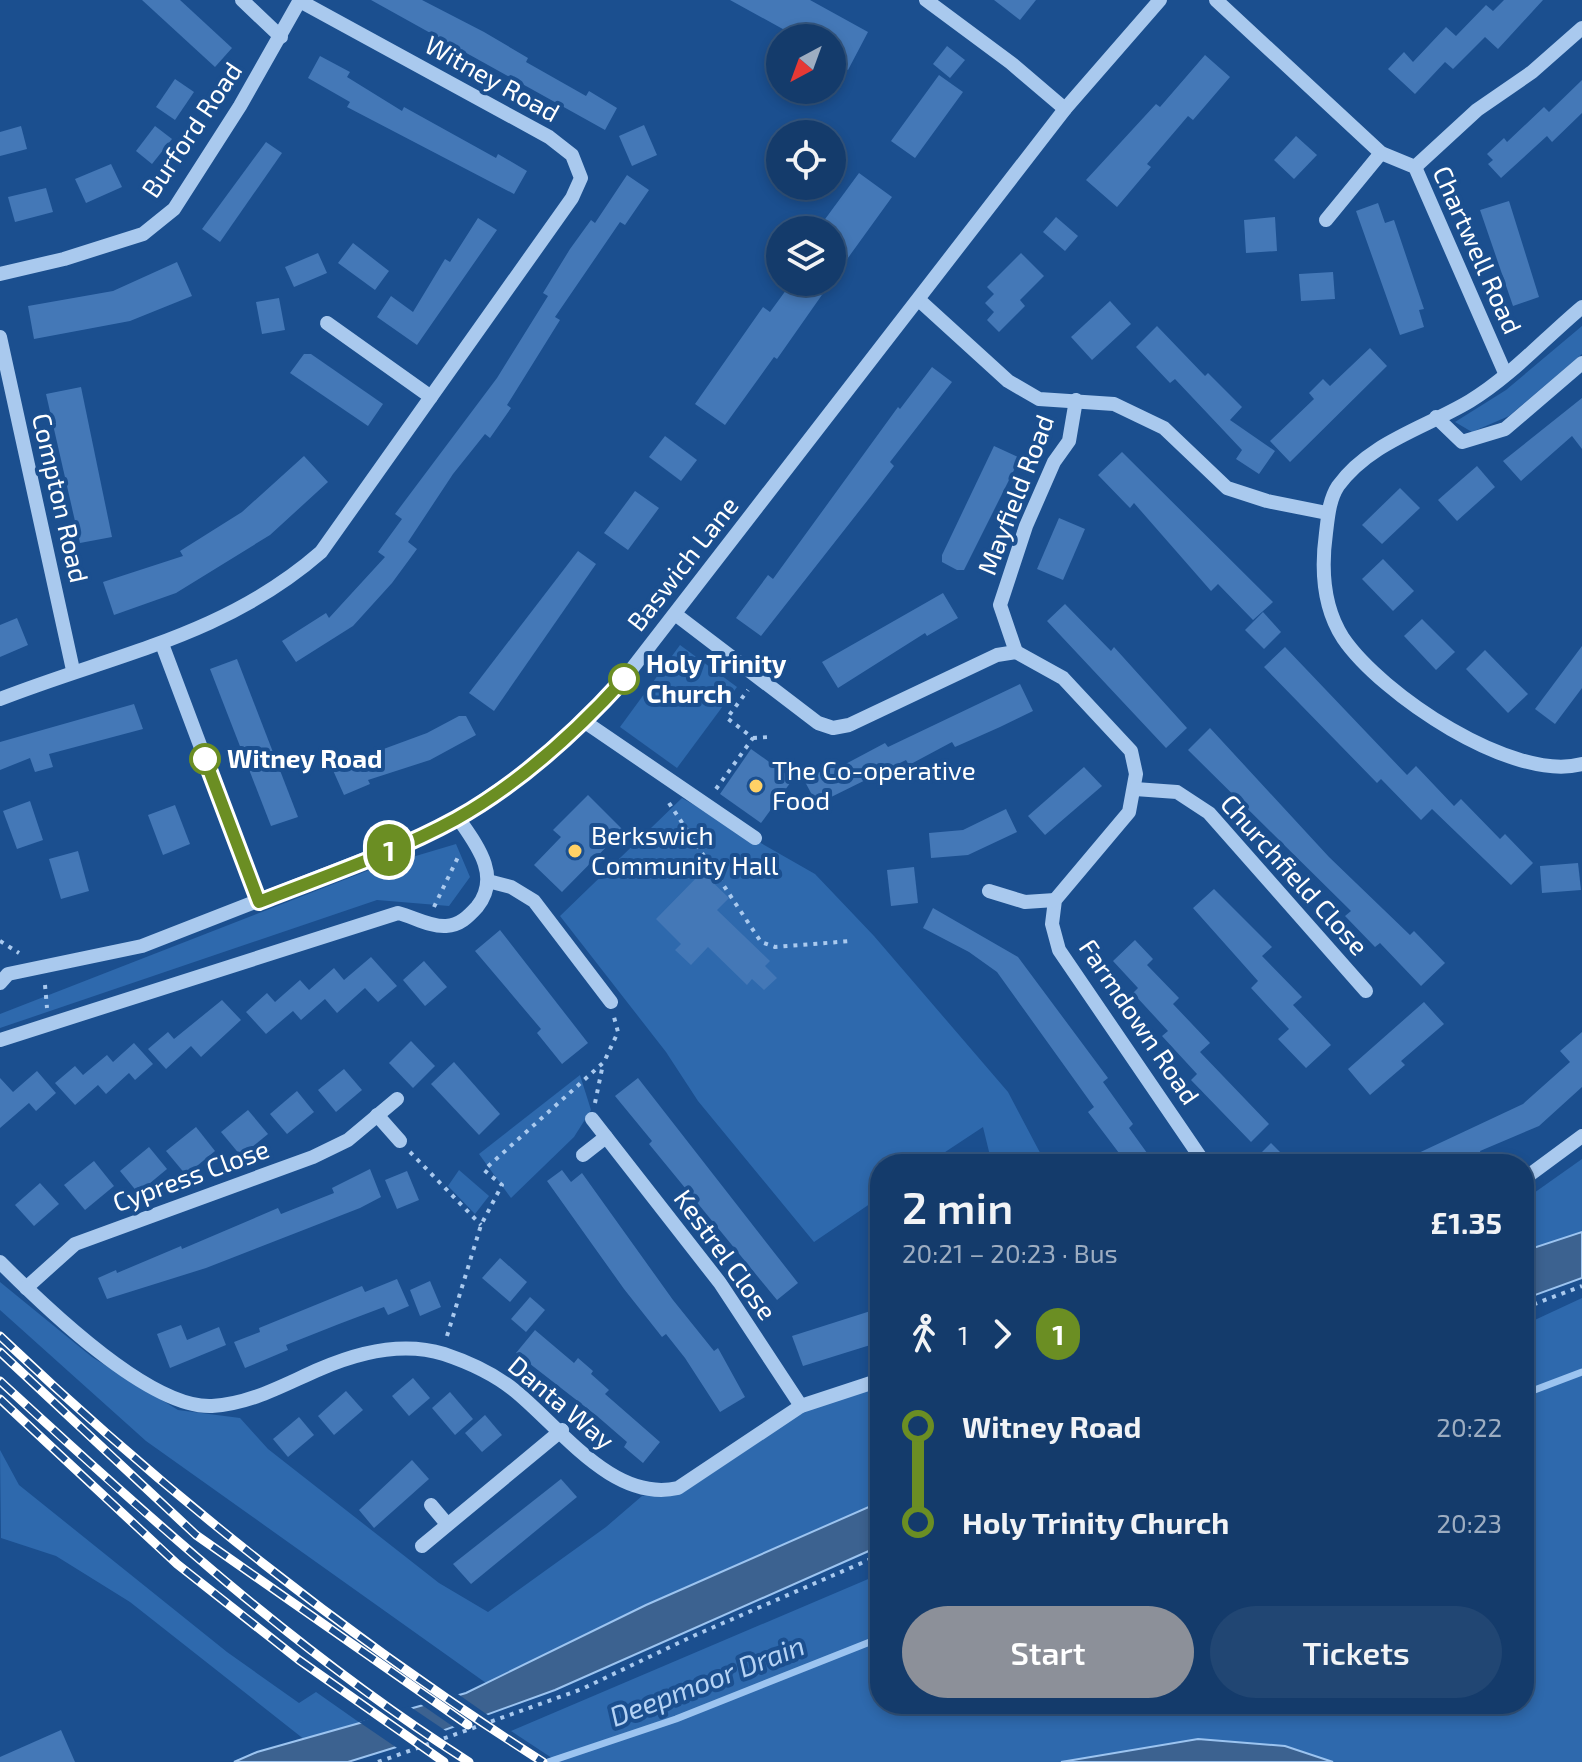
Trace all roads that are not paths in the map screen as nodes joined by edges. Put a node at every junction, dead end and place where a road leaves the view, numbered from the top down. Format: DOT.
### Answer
graph roads {
  1 [pos="242,0"];
  2 [pos="300,0"];
  3 [pos="926,0"];
  4 [pos="1160,0"];
  5 [pos="1216,0"];
  6 [pos="1582,28"];
  7 [pos="281,37"];
  8 [pos="1065,109"];
  9 [pos="1381,153"];
  10 [pos="1415,167"];
  11 [pos="1326,220"];
  12 [pos="0,274"];
  13 [pos="919,300"];
  14 [pos="1582,307"];
  15 [pos="327,323"];
  16 [pos="0,337"];
  17 [pos="1582,363"];
  18 [pos="1505,373"];
  19 [pos="431,397"];
  20 [pos="1076,400"];
  21 [pos="1436,417"];
  22 [pos="1327,513"];
  23 [pos="675,614"];
  24 [pos="162,644"];
  25 [pos="1016,652"];
  26 [pos="73,670"];
  27 [pos="0,699"];
  28 [pos="585,722"];
  29 [pos="1582,764"];
  30 [pos="1135,789"];
  31 [pos="458,818"];
  32 [pos="755,838"];
  33 [pos="488,881"];
  34 [pos="989,891"];
  35 [pos="1055,900"];
  36 [pos="259,902"];
  37 [pos="3,974"];
  38 [pos="1366,991"];
  39 [pos="611,1002"];
  40 [pos="0,1040"];
  41 [pos="397,1099"];
  42 [pos="377,1115"];
  43 [pos="592,1119"];
  44 [pos="1582,1136"];
  45 [pos="606,1137"];
  46 [pos="400,1141"];
  47 [pos="1198,1154"];
  48 [pos="583,1155"];
  49 [pos="1534,1172"];
  50 [pos="0,1262"];
  51 [pos="26,1288"];
  52 [pos="870,1383"];
  53 [pos="801,1406"];
  54 [pos="562,1430"];
  55 [pos="431,1505"];
  56 [pos="447,1524"];
  57 [pos="422,1546"];
  1 -- 7 [label="street"];
  2 -- 7 [label="street, Burford Road"];
  2 -- 19 [label="street, Witney Road"];
  3 -- 8 [label="street"];
  4 -- 8 [label="street, Baswich Lane"];
  5 -- 9 [label="street, Chartwell Road"];
  6 -- 10 [label="street"];
  7 -- 12 [label="street, Burford Road"];
  8 -- 13 [label="street, Baswich Lane"];
  9 -- 10 [label="street, Chartwell Road"];
  9 -- 11 [label="street"];
  10 -- 18 [label="street, Chartwell Road"];
  13 -- 20 [label="street"];
  13 -- 23 [label="street, Baswich Lane"];
  14 -- 18 [label="street"];
  15 -- 19 [label="street"];
  16 -- 26 [label="street, Compton Road"];
  17 -- 21 [label="street"];
  18 -- 21 [label="street"];
  19 -- 24 [label="street, Witney Road"];
  20 -- 22 [label="street"];
  20 -- 25 [label="street, Mayfield Road"];
  21 -- 22 [label="street"];
  22 -- 29 [label="street"];
  23 -- 25 [label="street"];
  23 -- 28 [label="street, Baswich Lane"];
  24 -- 26 [label="street, Witney Road"];
  24 -- 36 [label="street"];
  25 -- 30 [label="street"];
  26 -- 27 [label="street, Witney Road"];
  28 -- 31 [label="street, Baswich Lane"];
  28 -- 32 [label="street"];
  30 -- 35 [label="street"];
  30 -- 38 [label="street, Churchfield Close"];
  31 -- 33 [label="street"];
  31 -- 36 [label="street, Baswich Lane"];
  33 -- 39 [label="street"];
  33 -- 40 [label="street"];
  34 -- 35 [label="street"];
  35 -- 47 [label="street, Farmdown Road"];
  36 -- 37 [label="street, Baswich Lane"];
  41 -- 42 [label="street, Cypress Close"];
  42 -- 46 [label="street"];
  42 -- 51 [label="street, Cypress Close"];
  43 -- 45 [label="street, Kestrel Close"];
  44 -- 49 [label="street"];
  45 -- 48 [label="street"];
  45 -- 53 [label="street, Kestrel Close"];
  50 -- 51 [label="street, Danta Way"];
  51 -- 54 [label="street, Danta Way"];
  52 -- 53 [label="street, Danta Way"];
  53 -- 54 [label="street, Danta Way"];
  54 -- 56 [label="street"];
  55 -- 56 [label="street"];
  56 -- 57 [label="street"];
}
